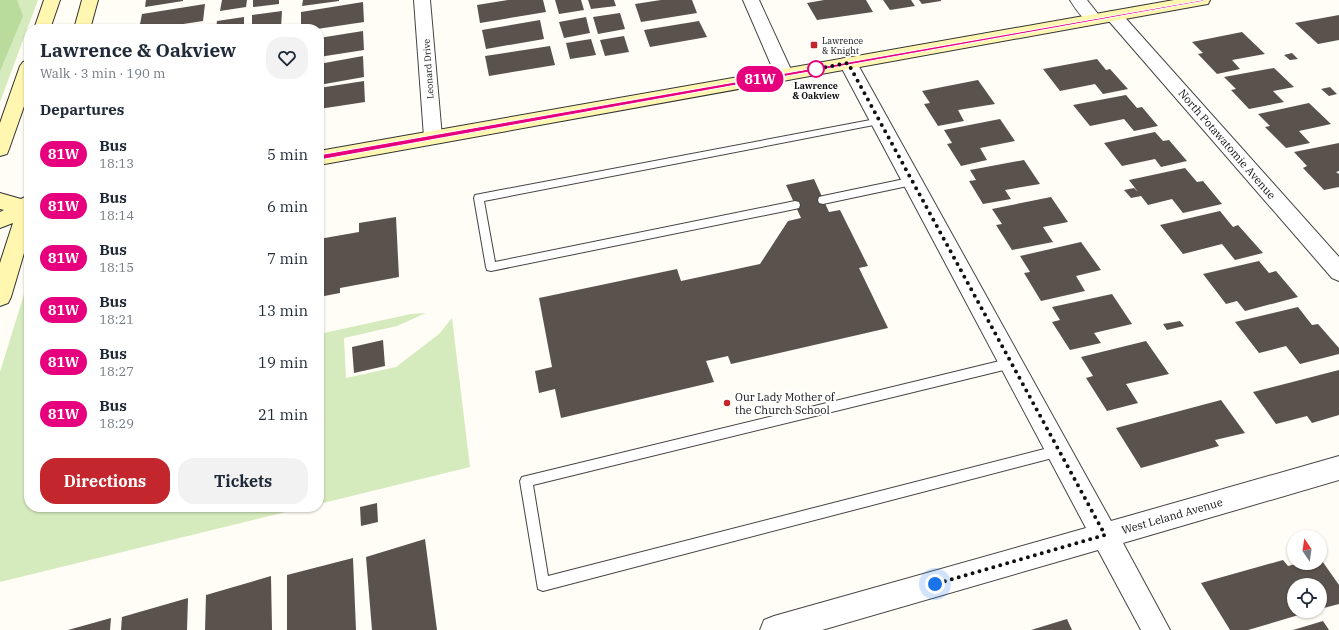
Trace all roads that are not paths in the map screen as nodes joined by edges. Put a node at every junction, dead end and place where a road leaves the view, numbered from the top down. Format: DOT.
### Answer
graph roads {
  1 [pos="52,0"];
  2 [pos="90,0"];
  3 [pos="422,0"];
  4 [pos="751,0"];
  5 [pos="1078,0"];
  6 [pos="1202,0"];
  7 [pos="1114,16"];
  8 [pos="1094,19"];
  9 [pos="44,24"];
  10 [pos="83,24"];
  11 [pos="848,63"];
  12 [pos="784,74"];
  13 [pos="24,80"];
  14 [pos="881,121"];
  15 [pos="433,137"];
  16 [pos="0,149"];
  17 [pos="324,157"];
  18 [pos="914,181"];
  19 [pos="823,200"];
  20 [pos="0,201"];
  21 [pos="795,205"];
  22 [pos="24,206"];
  23 [pos="24,209"];
  24 [pos="0,220"];
  25 [pos="24,220"];
  26 [pos="1339,272"];
  27 [pos="0,297"];
  28 [pos="1012,363"];
  29 [pos="1060,451"];
  30 [pos="1339,468"];
  31 [pos="1105,535"];
  32 [pos="774,630"];
  33 [pos="1156,630"];
  1 -- 9 [label="main road"];
  2 -- 10 [label="main road"];
  3 -- 15 [label="street, Leonard Drive"];
  4 -- 12 [label="street"];
  5 -- 8 [label="street"];
  6 -- 7 [label="main road"];
  7 -- 8 [label="main road"];
  7 -- 26 [label="street, North Potawatomie Avenue"];
  8 -- 11 [label="main road"];
  11 -- 12 [label="main road"];
  11 -- 14 [label="street"];
  12 -- 15 [label="main road"];
  13 -- 16 [label="main road"];
  14 -- 18 [label="street"];
  14 -- 21 [label="lane"];
  15 -- 17 [label="main road"];
  18 -- 19 [label="lane"];
  18 -- 28 [label="street"];
  20 -- 22 [label="main road"];
  23 -- 24 [label="main road"];
  25 -- 27 [label="main road"];
  28 -- 29 [label="street"];
  28 -- 29 [label="lane"];
  29 -- 31 [label="street"];
  30 -- 31 [label="street, West Leland Avenue"];
  31 -- 32 [label="street, West Leland Avenue"];
  31 -- 33 [label="street"];
}
